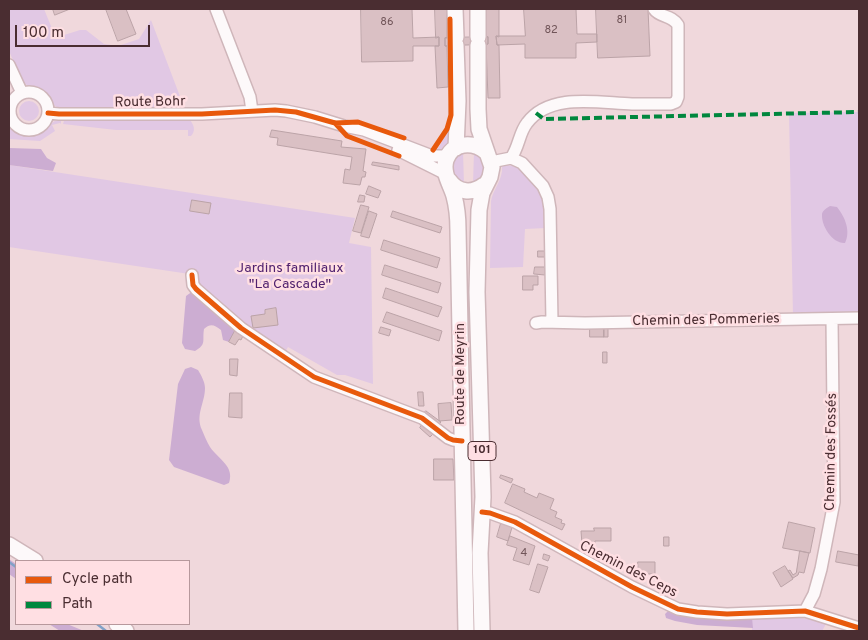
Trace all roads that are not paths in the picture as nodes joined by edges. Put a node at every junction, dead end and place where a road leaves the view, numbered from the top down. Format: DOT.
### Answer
graph roads {
  1 [pos="216,9"];
  2 [pos="455,9"];
  3 [pos="478,9"];
  4 [pos="654,9"];
  5 [pos="677,9"];
  6 [pos="678,25"];
  7 [pos="9,64"];
  8 [pos="22,93"];
  9 [pos="252,111"];
  10 [pos="48,113"];
  11 [pos="344,126"];
  12 [pos="452,152"];
  13 [pos="488,157"];
  14 [pos="511,158"];
  15 [pos="447,177"];
  16 [pos="484,185"];
  17 [pos="192,274"];
  18 [pos="832,318"];
  19 [pos="859,318"];
  20 [pos="552,322"];
  21 [pos="536,323"];
  22 [pos="462,441"];
  23 [pos="482,512"];
  24 [pos="9,545"];
  25 [pos="32,560"];
  26 [pos="804,611"];
  27 [pos="859,628"];
  28 [pos="466,631"];
  29 [pos="482,631"];
  1 -- 9 [label="street"];
  2 -- 12 [label="main road, Route de Meyrin / 101"];
  3 -- 13 [label="main road"];
  4 -- 6 [label="street"];
  5 -- 6 [label="street"];
  6 -- 14 [label="street"];
  7 -- 8 [label="street"];
  8 -- 10 [label="street"];
  8 -- 10 [label="street"];
  9 -- 10 [label="street, Route Bohr"];
  9 -- 11 [label="street, Route Bohr"];
  11 -- 12 [label="street"];
  11 -- 15 [label="street"];
  12 -- 13 [label="main road"];
  12 -- 15 [label="main road, Route de Meyrin / 101"];
  13 -- 14 [label="street"];
  13 -- 16 [label="main road, Route de Meyrin / 101"];
  14 -- 20 [label="street"];
  15 -- 16 [label="main road"];
  15 -- 22 [label="main road, Route de Meyrin / 101"];
  16 -- 23 [label="main road, Route de Meyrin / 101"];
  17 -- 22 [label="street"];
  18 -- 19 [label="street, Chemin des Pommeries"];
  18 -- 20 [label="street, Chemin des Pommeries"];
  18 -- 26 [label="street, Chemin des Fossés"];
  20 -- 21 [label="street, Chemin des Pommeries"];
  22 -- 28 [label="main road, Route de Meyrin / 101"];
  23 -- 26 [label="street, Chemin des Ceps"];
  23 -- 29 [label="main road, Route de Meyrin / 101"];
  24 -- 25 [label="main road"];
  26 -- 27 [label="street, Chemin des Ceps"];
}
